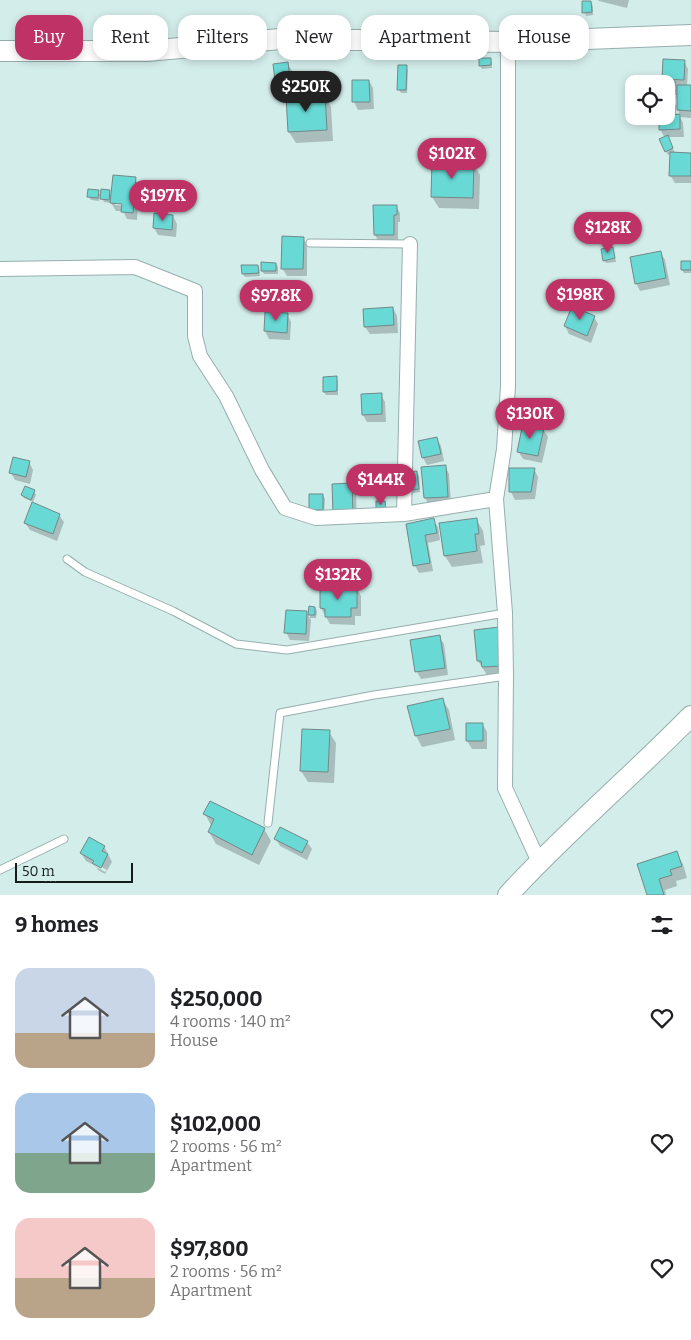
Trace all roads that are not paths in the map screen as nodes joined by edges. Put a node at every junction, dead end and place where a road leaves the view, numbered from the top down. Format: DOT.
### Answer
graph roads {
  1 [pos="691,35"];
  2 [pos="589,39"];
  3 [pos="499,42"];
  4 [pos="0,51"];
  5 [pos="508,60"];
  6 [pos="310,243"];
  7 [pos="410,244"];
  8 [pos="0,269"];
  9 [pos="496,499"];
  10 [pos="404,514"];
  11 [pos="67,559"];
  12 [pos="505,613"];
  13 [pos="506,676"];
  14 [pos="691,716"];
  15 [pos="268,823"];
  16 [pos="64,839"];
  17 [pos="539,862"];
  18 [pos="0,870"];
  19 [pos="508,895"];
  1 -- 2 [label="street"];
  3 -- 4 [label="street"];
  5 -- 9 [label="street"];
  6 -- 7 [label="lane"];
  7 -- 10 [label="street"];
  8 -- 10 [label="street"];
  9 -- 10 [label="street"];
  9 -- 12 [label="street"];
  11 -- 12 [label="lane"];
  12 -- 13 [label="street"];
  13 -- 15 [label="lane"];
  13 -- 17 [label="street"];
  14 -- 17 [label="street"];
  16 -- 18 [label="lane"];
  17 -- 19 [label="street"];
}
